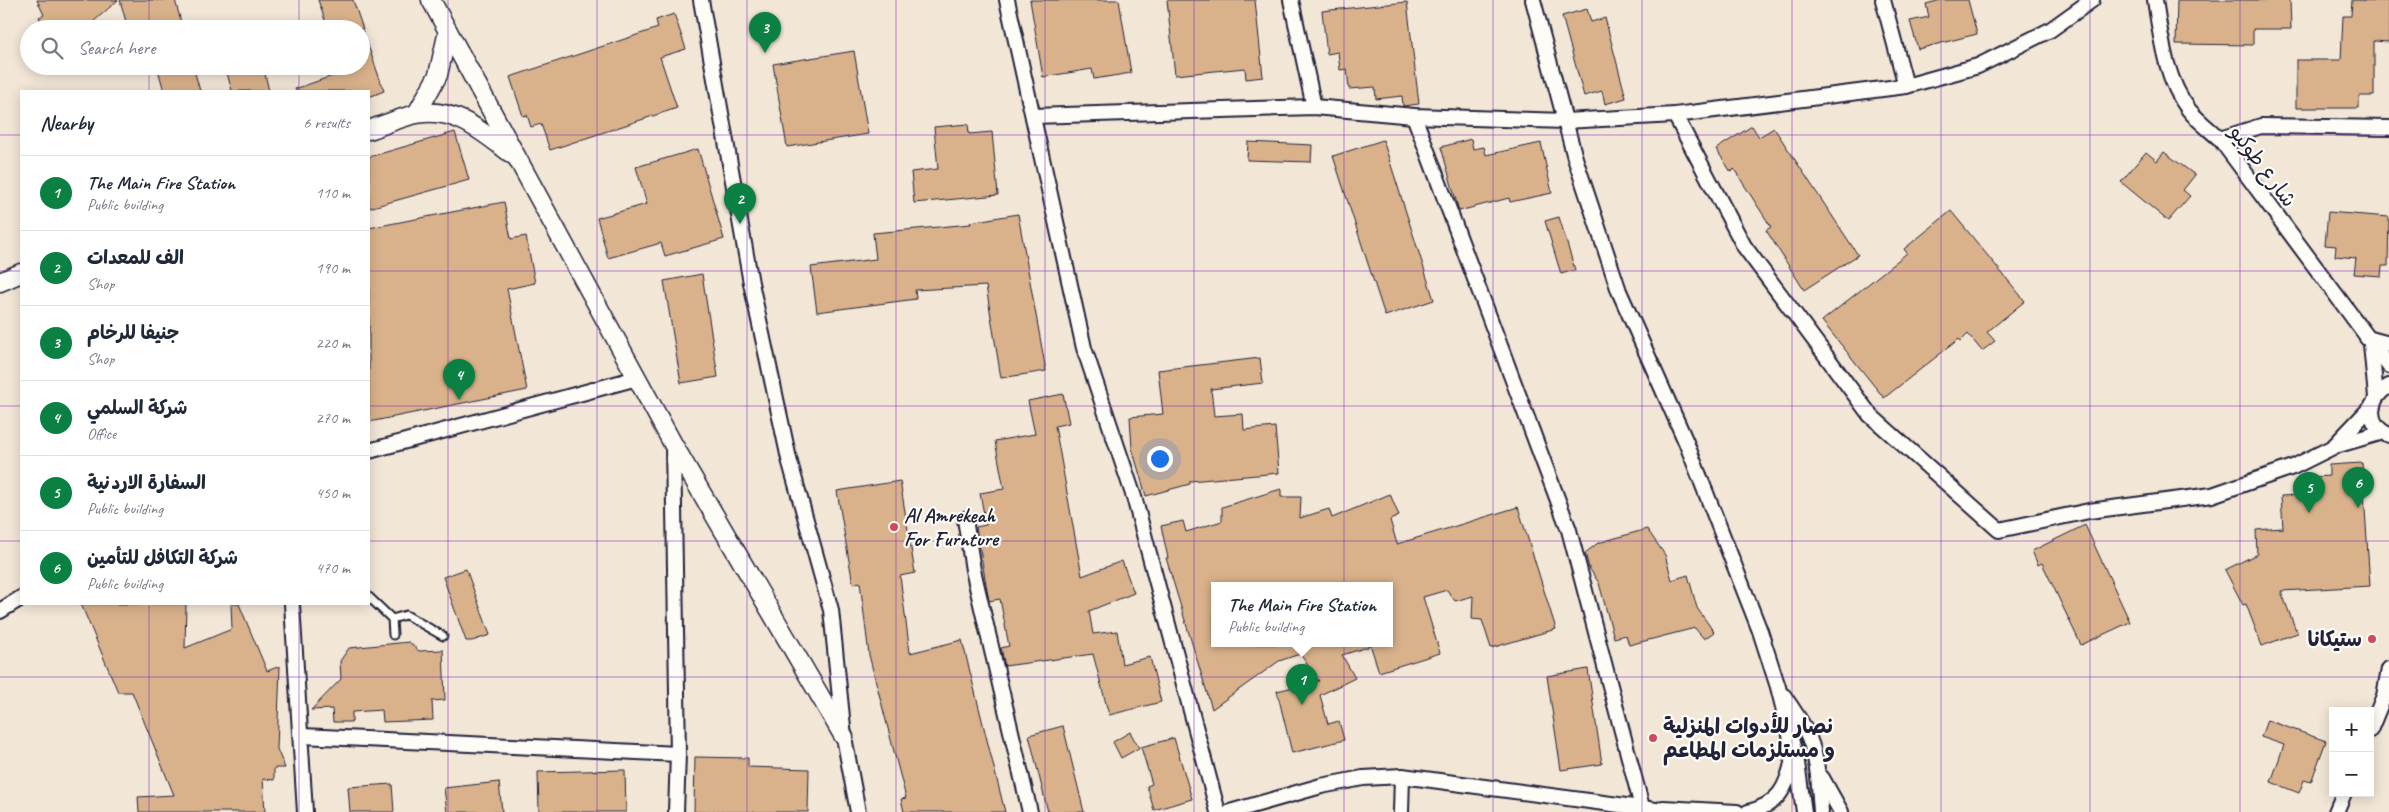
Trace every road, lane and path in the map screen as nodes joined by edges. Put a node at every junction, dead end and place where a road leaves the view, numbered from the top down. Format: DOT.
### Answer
graph roads {
  1 [pos="431,0"];
  2 [pos="701,0"];
  3 [pos="1007,0"];
  4 [pos="1291,0"];
  5 [pos="1533,0"];
  6 [pos="1883,0"];
  7 [pos="2092,0"];
  8 [pos="2155,0"];
  9 [pos="448,31"];
  10 [pos="1906,86"];
  11 [pos="1314,107"];
  12 [pos="417,114"];
  13 [pos="1675,115"];
  14 [pos="1033,116"];
  15 [pos="1414,116"];
  16 [pos="1565,121"];
  17 [pos="2389,128"];
  18 [pos="370,130"];
  19 [pos="2220,139"];
  20 [pos="518,159"];
  21 [pos="20,273"];
  22 [pos="0,282"];
  23 [pos="2369,340"];
  24 [pos="2389,344"];
  25 [pos="2389,366"];
  26 [pos="637,378"];
  27 [pos="2389,386"];
  28 [pos="2374,401"];
  29 [pos="2386,434"];
  30 [pos="673,444"];
  31 [pos="2335,446"];
  32 [pos="370,451"];
  33 [pos="965,519"];
  34 [pos="370,598"];
  35 [pos="20,599"];
  36 [pos="292,605"];
  37 [pos="0,611"];
  38 [pos="392,619"];
  39 [pos="392,635"];
  40 [pos="443,636"];
  41 [pos="2389,670"];
  42 [pos="1778,687"];
  43 [pos="2386,697"];
  44 [pos="2374,722"];
  45 [pos="302,736"];
  46 [pos="844,737"];
  47 [pos="1794,753"];
  48 [pos="678,754"];
  49 [pos="1817,767"];
  50 [pos="1402,776"];
  51 [pos="2342,797"];
  52 [pos="1642,807"];
  53 [pos="305,812"];
  54 [pos="676,812"];
  55 [pos="858,812"];
  56 [pos="1030,812"];
  57 [pos="1218,812"];
  58 [pos="1230,812"];
  59 [pos="1401,812"];
  60 [pos="1671,812"];
  61 [pos="1737,812"];
  62 [pos="1748,812"];
  63 [pos="1804,812"];
  64 [pos="1821,812"];
  65 [pos="1841,812"];
  66 [pos="2336,812"];
  1 -- 9 [label="street"];
  2 -- 46 [label="street"];
  3 -- 14 [label="street"];
  4 -- 11 [label="street"];
  5 -- 16 [label="street"];
  6 -- 10 [label="street"];
  7 -- 10 [label="street"];
  8 -- 19 [label="street, شارع طوكيو"];
  9 -- 12 [label="street"];
  9 -- 20 [label="street"];
  10 -- 13 [label="street"];
  11 -- 14 [label="street"];
  11 -- 15 [label="street"];
  12 -- 18 [label="street"];
  12 -- 20 [label="street"];
  13 -- 16 [label="street"];
  13 -- 31 [label="street"];
  14 -- 57 [label="street"];
  15 -- 16 [label="street"];
  15 -- 52 [label="street"];
  16 -- 42 [label="street"];
  17 -- 19 [label="street"];
  19 -- 23 [label="street, شارع طوكيو"];
  20 -- 26 [label="street"];
  21 -- 22 [label="street"];
  23 -- 24 [label="street"];
  23 -- 25 [label="street, شارع طوكيو"];
  23 -- 28 [label="street"];
  26 -- 30 [label="street"];
  26 -- 32 [label="street"];
  27 -- 28 [label="street"];
  28 -- 29 [label="street"];
  28 -- 31 [label="street"];
  29 -- 31 [label="street"];
  30 -- 46 [label="street"];
  30 -- 48 [label="street"];
  33 -- 56 [label="street"];
  34 -- 38 [label="lane"];
  35 -- 37 [label="street"];
  36 -- 45 [label="street"];
  38 -- 39 [label="lane"];
  38 -- 40 [label="lane"];
  41 -- 43 [label="street"];
  42 -- 47 [label="street"];
  42 -- 49 [label="street"];
  43 -- 44 [label="street"];
  45 -- 48 [label="street"];
  45 -- 53 [label="street"];
  46 -- 55 [label="street"];
  47 -- 62 [label="street"];
  47 -- 63 [label="street"];
  48 -- 54 [label="street"];
  49 -- 64 [label="street"];
  49 -- 65 [label="street"];
  50 -- 52 [label="street"];
  50 -- 58 [label="street"];
  50 -- 59 [label="street"];
  51 -- 66 [label="street"];
  52 -- 60 [label="street"];
  52 -- 61 [label="street"];
}
